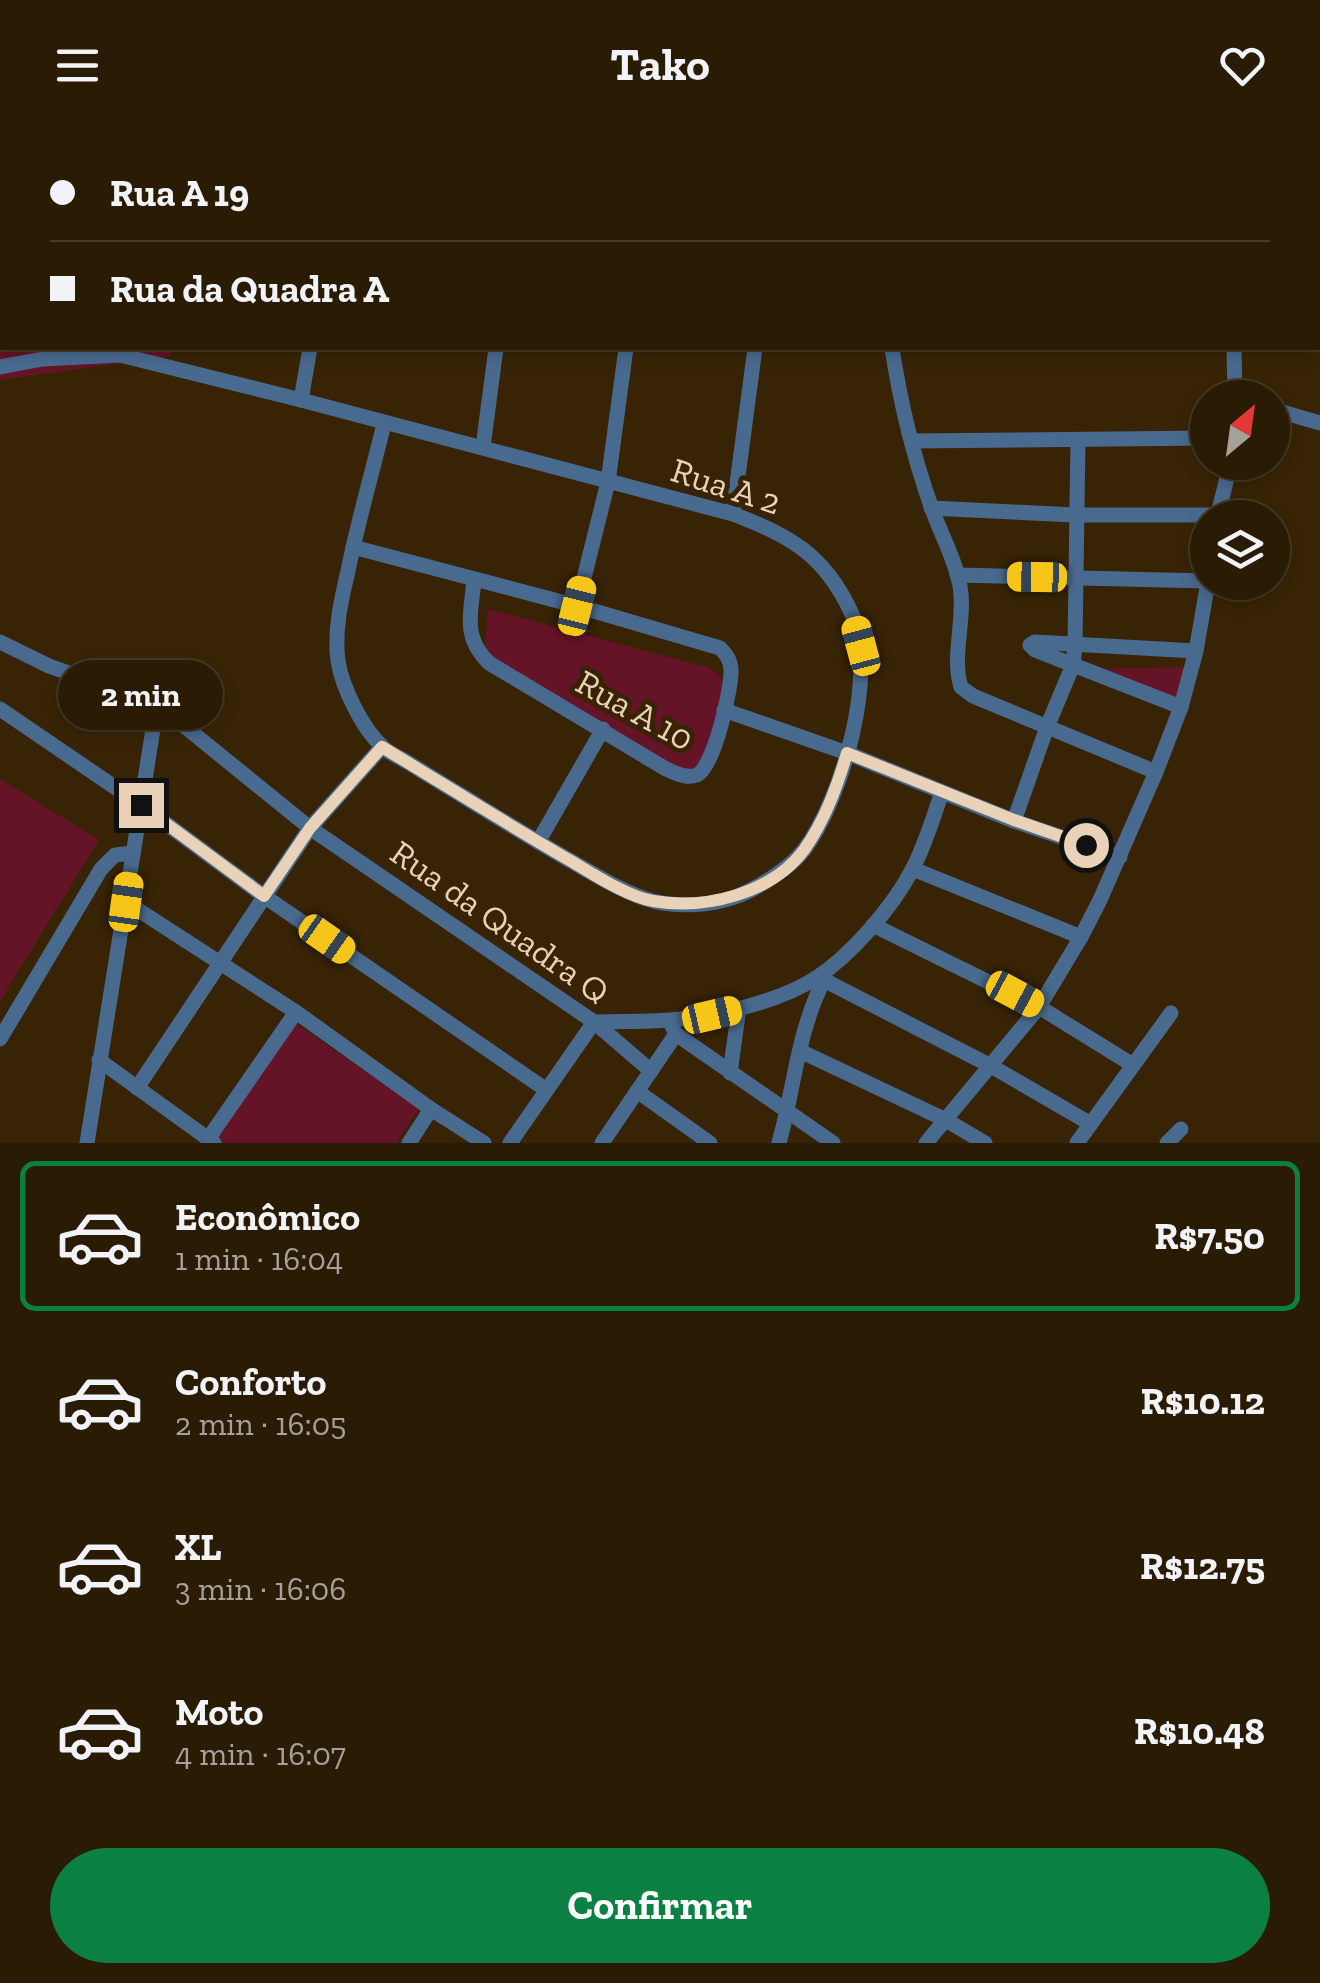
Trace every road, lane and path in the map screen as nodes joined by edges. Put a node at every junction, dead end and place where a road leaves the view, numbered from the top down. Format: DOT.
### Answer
graph roads {
  1 [pos="178,350"];
  2 [pos="310,350"];
  3 [pos="496,350"];
  4 [pos="626,350"];
  5 [pos="755,350"];
  6 [pos="892,350"];
  7 [pos="1234,350"];
  8 [pos="0,366"];
  9 [pos="175,368"];
  10 [pos="1235,380"];
  11 [pos="301,400"];
  12 [pos="1290,414"];
  13 [pos="1320,423"];
  14 [pos="384,424"];
  15 [pos="1190,438"];
  16 [pos="1078,440"];
  17 [pos="912,441"];
  18 [pos="483,447"];
  19 [pos="608,482"];
  20 [pos="931,508"];
  21 [pos="734,514"];
  22 [pos="1075,514"];
  23 [pos="1190,516"];
  24 [pos="352,547"];
  25 [pos="958,575"];
  26 [pos="1076,578"];
  27 [pos="474,580"];
  28 [pos="1190,581"];
  29 [pos="1205,600"];
  30 [pos="577,606"];
  31 [pos="0,642"];
  32 [pos="1075,645"];
  33 [pos="1196,651"];
  34 [pos="1073,664"];
  35 [pos="157,704"];
  36 [pos="1181,707"];
  37 [pos="0,709"];
  38 [pos="724,710"];
  39 [pos="1046,727"];
  40 [pos="603,730"];
  41 [pos="382,747"];
  42 [pos="847,753"];
  43 [pos="1156,772"];
  44 [pos="942,792"];
  45 [pos="141,805"];
  46 [pos="1014,820"];
  47 [pos="310,828"];
  48 [pos="538,842"];
  49 [pos="133,853"];
  50 [pos="1120,857"];
  51 [pos="913,869"];
  52 [pos="264,896"];
  53 [pos="126,902"];
  54 [pos="872,924"];
  55 [pos="1082,937"];
  56 [pos="220,964"];
  57 [pos="821,978"];
  58 [pos="1039,1007"];
  59 [pos="739,1008"];
  60 [pos="296,1012"];
  61 [pos="1170,1013"];
  62 [pos="594,1022"];
  63 [pos="673,1027"];
  64 [pos="0,1039"];
  65 [pos="800,1051"];
  66 [pos="100,1060"];
  67 [pos="1133,1064"];
  68 [pos="990,1066"];
  69 [pos="651,1072"];
  70 [pos="730,1073"];
  71 [pos="136,1088"];
  72 [pos="545,1090"];
  73 [pos="637,1091"];
  74 [pos="431,1109"];
  75 [pos="788,1112"];
  76 [pos="946,1120"];
  77 [pos="1091,1124"];
  78 [pos="1181,1129"];
  79 [pos="211,1141"];
  80 [pos="87,1143"];
  81 [pos="408,1143"];
  82 [pos="484,1143"];
  83 [pos="510,1143"];
  84 [pos="602,1143"];
  85 [pos="710,1143"];
  86 [pos="780,1143"];
  87 [pos="834,1143"];
  88 [pos="926,1143"];
  89 [pos="985,1143"];
  90 [pos="1077,1143"];
  91 [pos="1168,1143"];
  1 -- 9 [label="street"];
  2 -- 11 [label="street"];
  3 -- 18 [label="street"];
  4 -- 19 [label="street"];
  5 -- 21 [label="street"];
  6 -- 17 [label="street"];
  7 -- 10 [label="street"];
  8 -- 9 [label="street, Rua A 2"];
  9 -- 11 [label="street, Rua A 2"];
  11 -- 14 [label="street, Rua A 2"];
  12 -- 13 [label="street"];
  14 -- 18 [label="street, Rua A 2"];
  14 -- 24 [label="street, Rua A 2"];
  15 -- 16 [label="street"];
  16 -- 17 [label="street"];
  16 -- 22 [label="street"];
  17 -- 20 [label="street"];
  18 -- 19 [label="street, Rua A 2"];
  19 -- 21 [label="street, Rua A 2"];
  19 -- 30 [label="street"];
  20 -- 22 [label="street"];
  20 -- 25 [label="street"];
  21 -- 42 [label="street, Rua A 2"];
  22 -- 23 [label="street"];
  22 -- 26 [label="street"];
  24 -- 27 [label="street, Rua A 10"];
  24 -- 41 [label="street, Rua A 2"];
  25 -- 26 [label="street"];
  25 -- 39 [label="street"];
  26 -- 28 [label="street"];
  26 -- 32 [label="street"];
  27 -- 30 [label="street, Rua A 10"];
  27 -- 40 [label="street, Rua A 10"];
  29 -- 33 [label="street"];
  30 -- 38 [label="street, Rua A 10"];
  31 -- 35 [label="street, Rua da Quadra Q"];
  32 -- 33 [label="street"];
  32 -- 34 [label="street"];
  32 -- 34 [label="street"];
  33 -- 36 [label="street"];
  34 -- 36 [label="street"];
  34 -- 39 [label="street"];
  35 -- 45 [label="street"];
  35 -- 47 [label="street, Rua da Quadra Q"];
  36 -- 43 [label="street"];
  37 -- 45 [label="street"];
  38 -- 40 [label="street, Rua A 10"];
  38 -- 42 [label="street"];
  39 -- 43 [label="street"];
  39 -- 46 [label="street"];
  40 -- 48 [label="street"];
  41 -- 47 [label="street"];
  41 -- 48 [label="street, Rua A 2"];
  42 -- 44 [label="street"];
  42 -- 48 [label="street, Rua A 2"];
  43 -- 50 [label="street"];
  44 -- 46 [label="street"];
  44 -- 51 [label="street"];
  45 -- 49 [label="street"];
  45 -- 52 [label="street"];
  46 -- 50 [label="street"];
  47 -- 52 [label="street"];
  47 -- 62 [label="street, Rua da Quadra Q"];
  49 -- 53 [label="street"];
  49 -- 64 [label="street"];
  50 -- 55 [label="street"];
  51 -- 54 [label="street"];
  51 -- 55 [label="street"];
  52 -- 56 [label="street"];
  52 -- 72 [label="street"];
  53 -- 56 [label="street"];
  53 -- 66 [label="street"];
  54 -- 57 [label="street"];
  54 -- 58 [label="street"];
  55 -- 58 [label="street"];
  56 -- 60 [label="street"];
  56 -- 71 [label="street"];
  57 -- 59 [label="street"];
  57 -- 65 [label="street"];
  57 -- 68 [label="street"];
  58 -- 67 [label="street"];
  58 -- 68 [label="street"];
  59 -- 63 [label="street"];
  59 -- 70 [label="street"];
  60 -- 74 [label="street"];
  60 -- 79 [label="street"];
  61 -- 67 [label="street"];
  62 -- 63 [label="street"];
  62 -- 69 [label="street, Rua da Quadra Q"];
  62 -- 72 [label="street"];
  63 -- 69 [label="street"];
  63 -- 70 [label="street"];
  65 -- 75 [label="street"];
  65 -- 76 [label="street"];
  66 -- 71 [label="street"];
  66 -- 80 [label="street"];
  67 -- 77 [label="street"];
  68 -- 76 [label="street"];
  68 -- 77 [label="street"];
  69 -- 73 [label="street"];
  70 -- 75 [label="street"];
  71 -- 79 [label="street"];
  72 -- 83 [label="street"];
  73 -- 84 [label="street"];
  73 -- 85 [label="street"];
  74 -- 81 [label="street"];
  74 -- 82 [label="street"];
  75 -- 86 [label="street"];
  75 -- 87 [label="street"];
  76 -- 88 [label="street"];
  76 -- 89 [label="street"];
  77 -- 90 [label="street"];
  78 -- 91 [label="street"];
}
